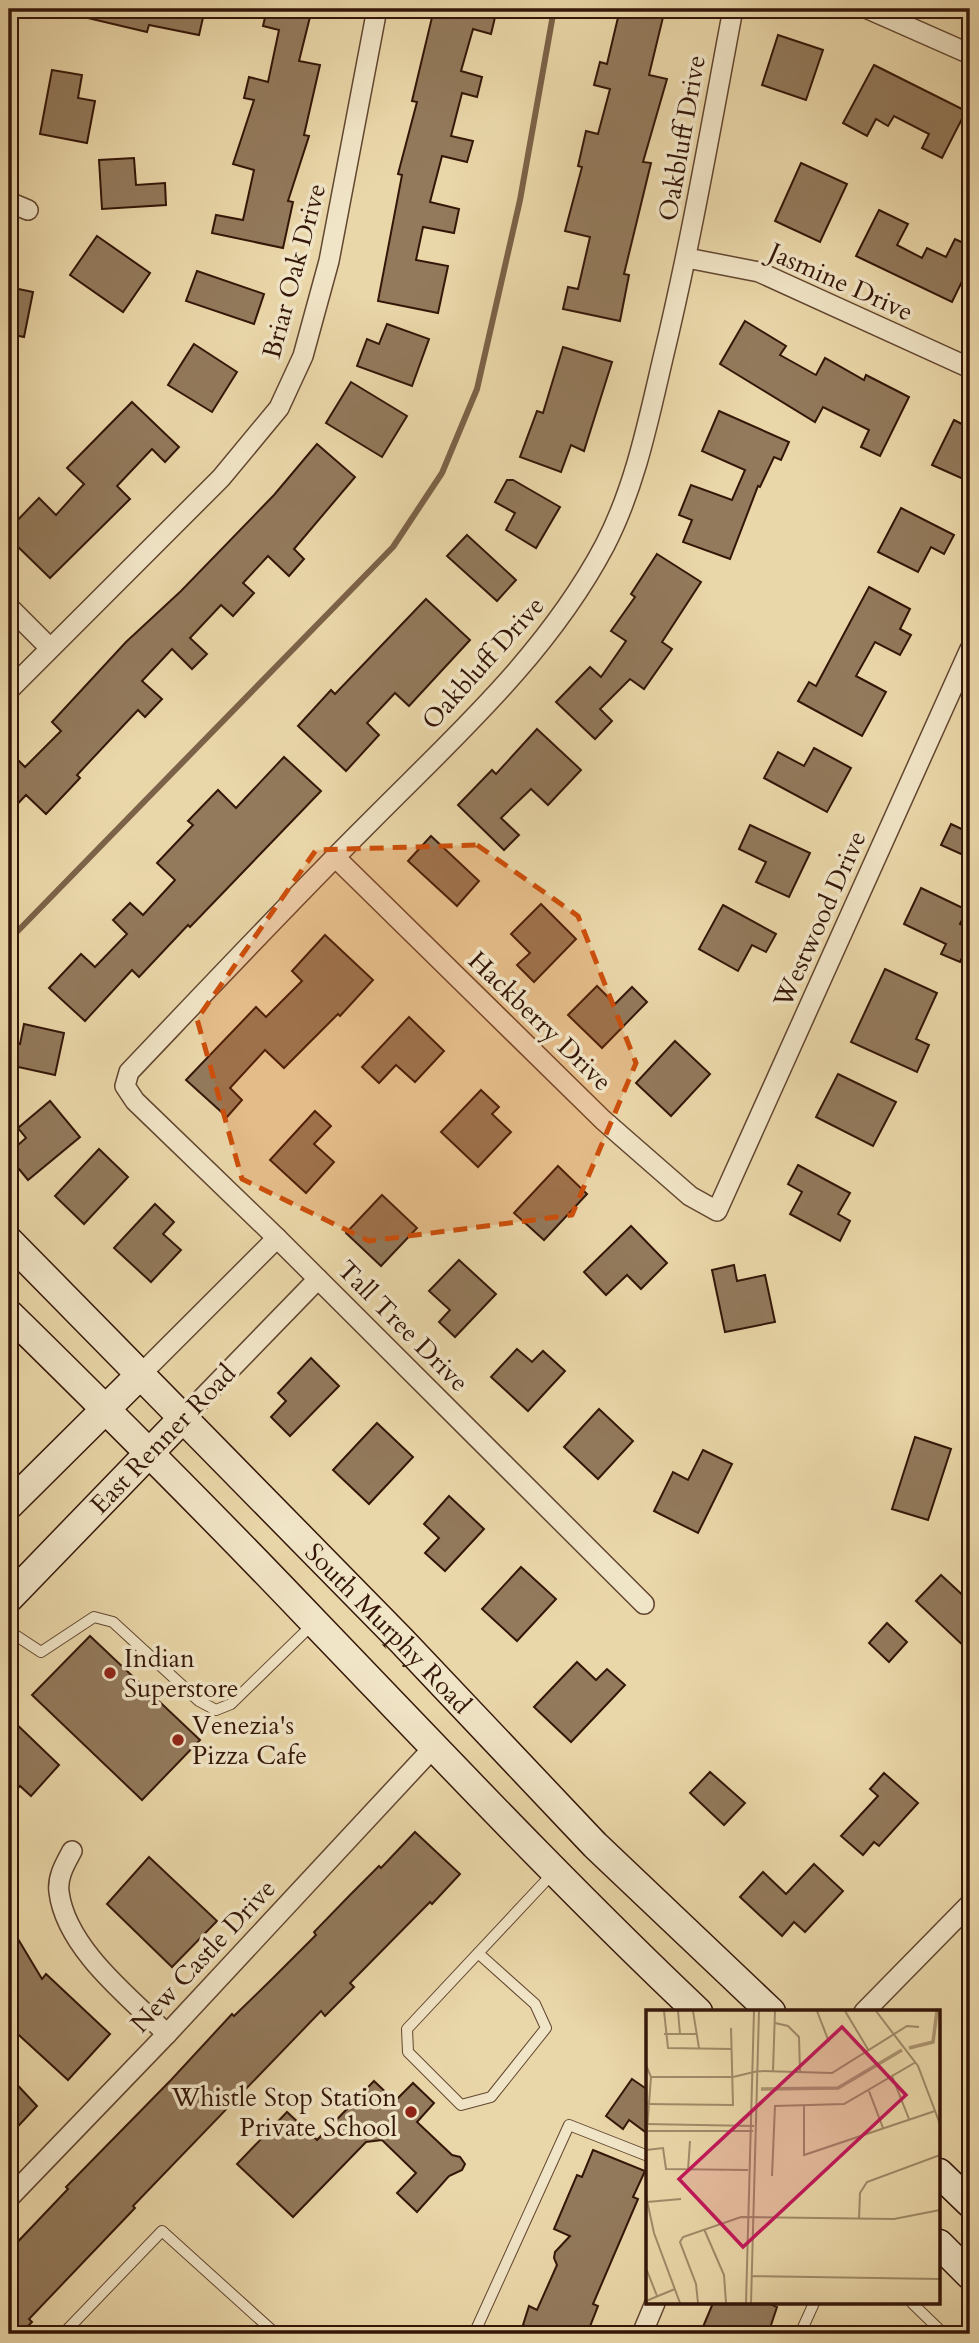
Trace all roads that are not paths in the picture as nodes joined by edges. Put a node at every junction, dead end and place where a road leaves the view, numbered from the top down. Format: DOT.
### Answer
graph roads {
  1 [pos="377,9"];
  2 [pos="733,9"];
  3 [pos="868,9"];
  4 [pos="970,54"];
  5 [pos="9,202"];
  6 [pos="28,210"];
  7 [pos="687,258"];
  8 [pos="970,368"];
  9 [pos="9,607"];
  10 [pos="50,648"];
  11 [pos="970,649"];
  12 [pos="9,690"];
  13 [pos="335,857"];
  14 [pos="125,1086"];
  15 [pos="717,1211"];
  16 [pos="277,1238"];
  17 [pos="9,1241"];
  18 [pos="318,1279"];
  19 [pos="9,1314"];
  20 [pos="141,1374"];
  21 [pos="106,1409"];
  22 [pos="184,1417"];
  23 [pos="148,1454"];
  24 [pos="9,1505"];
  25 [pos="9,1598"];
  26 [pos="643,1604"];
  27 [pos="314,1622"];
  28 [pos="9,1631"];
  29 [pos="433,1748"];
  30 [pos="72,1851"];
  31 [pos="554,1872"];
  32 [pos="970,1904"];
  33 [pos="478,1953"];
  34 [pos="696,2010"];
  35 [pos="769,2010"];
  36 [pos="866,2010"];
  37 [pos="167,2034"];
  38 [pos="646,2155"];
  39 [pos="940,2174"];
  40 [pos="9,2198"];
  41 [pos="970,2203"];
  42 [pos="940,2245"];
  43 [pos="970,2275"];
  44 [pos="655,2304"];
  45 [pos="814,2304"];
  46 [pos="913,2304"];
  47 [pos="63,2334"];
  48 [pos="276,2334"];
  49 [pos="474,2334"];
  50 [pos="642,2334"];
  51 [pos="800,2334"];
  52 [pos="944,2334"];
  1 -- 10 [label="street, Briar Oak Drive"];
  2 -- 7 [label="street, Oakbluff Drive"];
  3 -- 4 [label="street"];
  5 -- 6 [label="street"];
  7 -- 8 [label="street, Jasmine Drive"];
  7 -- 13 [label="street, Oakbluff Drive"];
  9 -- 10 [label="street"];
  10 -- 12 [label="street, Briar Oak Drive"];
  11 -- 15 [label="street, Westwood Drive"];
  13 -- 14 [label="street, Oakbluff Drive"];
  13 -- 15 [label="street, Hackberry Drive"];
  14 -- 16 [label="street, Tall Tree Drive"];
  16 -- 18 [label="street, Tall Tree Drive"];
  16 -- 20 [label="street"];
  17 -- 20 [label="main road, South Murphy Road"];
  18 -- 22 [label="street, East Renner Road"];
  18 -- 26 [label="street, Tall Tree Drive"];
  19 -- 21 [label="main road, South Murphy Road"];
  20 -- 21 [label="main road"];
  20 -- 22 [label="main road, South Murphy Road"];
  21 -- 23 [label="main road, South Murphy Road"];
  21 -- 24 [label="main road"];
  22 -- 23 [label="main road, East Renner Road"];
  22 -- 35 [label="main road, South Murphy Road"];
  23 -- 25 [label="main road, East Renner Road"];
  23 -- 27 [label="main road, South Murphy Road"];
  27 -- 28 [label="lane"];
  27 -- 29 [label="main road, South Murphy Road"];
  29 -- 31 [label="main road, South Murphy Road"];
  29 -- 37 [label="street, New Castle Drive"];
  30 -- 37 [label="street"];
  31 -- 33 [label="lane"];
  31 -- 34 [label="main road, South Murphy Road"];
  32 -- 36 [label="street"];
  33 -- 33 [label="lane"];
  37 -- 40 [label="street, New Castle Drive"];
  38 -- 49 [label="lane"];
  39 -- 41 [label="main road"];
  42 -- 43 [label="main road"];
  44 -- 50 [label="street"];
  45 -- 51 [label="lane"];
  46 -- 52 [label="lane"];
  47 -- 48 [label="lane"];
}
